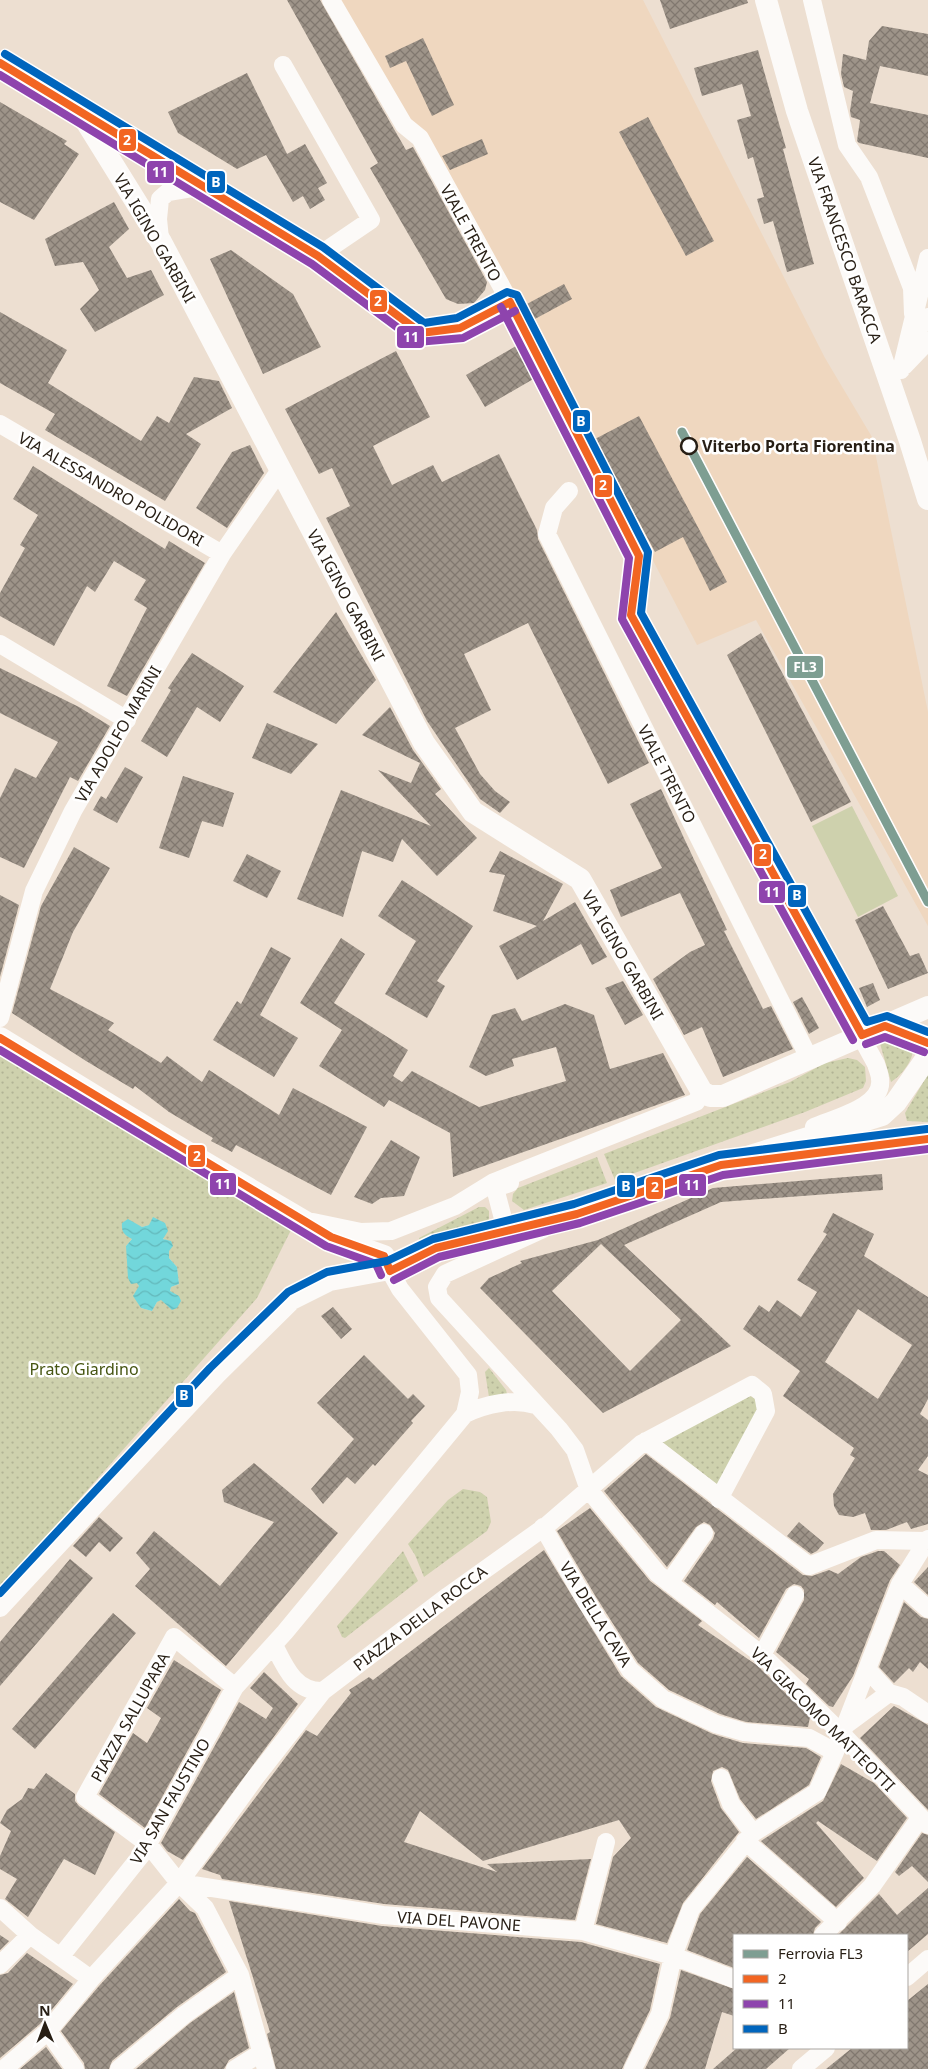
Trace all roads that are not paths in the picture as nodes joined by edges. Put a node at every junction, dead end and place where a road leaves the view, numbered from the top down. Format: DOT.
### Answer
graph roads {
  1 [pos="330,0"];
  2 [pos="766,0"];
  3 [pos="812,0"];
  4 [pos="0,63"];
  5 [pos="283,65"];
  6 [pos="79,110"];
  7 [pos="204,186"];
  8 [pos="161,242"];
  9 [pos="318,256"];
  10 [pos="928,258"];
  11 [pos="510,302"];
  12 [pos="920,316"];
  13 [pos="928,341"];
  14 [pos="895,375"];
  15 [pos="0,424"];
  16 [pos="280,470"];
  17 [pos="570,491"];
  18 [pos="928,499"];
  19 [pos="222,554"];
  20 [pos="0,644"];
  21 [pos="127,720"];
  22 [pos="928,1007"];
  23 [pos="0,1018"];
  24 [pos="885,1026"];
  25 [pos="862,1035"];
  26 [pos="0,1038"];
  27 [pos="928,1043"];
  28 [pos="832,1049"];
  29 [pos="928,1056"];
  30 [pos="809,1058"];
  31 [pos="876,1064"];
  32 [pos="712,1094"];
  33 [pos="928,1139"];
  34 [pos="721,1165"];
  35 [pos="577,1214"];
  36 [pos="305,1221"];
  37 [pos="506,1230"];
  38 [pos="390,1271"];
  39 [pos="535,1405"];
  40 [pos="465,1414"];
  41 [pos="646,1441"];
  42 [pos="589,1490"];
  43 [pos="723,1502"];
  44 [pos="543,1527"];
  45 [pos="704,1533"];
  46 [pos="926,1540"];
  47 [pos="668,1583"];
  48 [pos="900,1584"];
  49 [pos="795,1595"];
  50 [pos="0,1608"];
  51 [pos="928,1609"];
  52 [pos="274,1645"];
  53 [pos="762,1655"];
  54 [pos="870,1666"];
  55 [pos="234,1687"];
  56 [pos="323,1690"];
  57 [pos="889,1693"];
  58 [pos="928,1714"];
  59 [pos="844,1729"];
  60 [pos="836,1752"];
  61 [pos="721,1778"];
  62 [pos="924,1822"];
  63 [pos="749,1837"];
  64 [pos="606,1842"];
  65 [pos="148,1844"];
  66 [pos="179,1883"];
  67 [pos="0,1908"];
  68 [pos="838,1922"];
  69 [pos="583,1931"];
  70 [pos="824,1934"];
  71 [pos="30,1935"];
  72 [pos="60,1956"];
  73 [pos="673,1956"];
  74 [pos="928,1959"];
  75 [pos="0,1966"];
  76 [pos="240,1975"];
  77 [pos="908,1976"];
  78 [pos="91,1979"];
  79 [pos="733,1979"];
  80 [pos="48,2031"];
  81 [pos="825,2049"];
  82 [pos="262,2052"];
  83 [pos="4,2069"];
  84 [pos="75,2069"];
  85 [pos="119,2069"];
  86 [pos="235,2069"];
  87 [pos="266,2069"];
  88 [pos="633,2069"];
  89 [pos="801,2069"];
  1 -- 11 [label="street, VIALE TRENTO"];
  2 -- 14 [label="main road, VIA FRANCESCO BARACCA"];
  3 -- 12 [label="street"];
  4 -- 6 [label="main road, VIA IGINO GARBINI"];
  5 -- 9 [label="street"];
  6 -- 7 [label="street"];
  6 -- 8 [label="main road, VIA IGINO GARBINI"];
  7 -- 8 [label="street"];
  7 -- 9 [label="street"];
  8 -- 16 [label="main road, VIA IGINO GARBINI"];
  9 -- 11 [label="street"];
  10 -- 12 [label="street"];
  11 -- 25 [label="street, VIALE TRENTO"];
  12 -- 14 [label="street"];
  13 -- 14 [label="street"];
  14 -- 18 [label="main road, VIA FRANCESCO BARACCA"];
  15 -- 19 [label="street, VIA ALESSANDRO POLIDORI"];
  16 -- 19 [label="street, VIA ADOLFO MARINI"];
  16 -- 32 [label="main road, VIA IGINO GARBINI"];
  17 -- 30 [label="street, VIALE TRENTO"];
  19 -- 21 [label="street, VIA ADOLFO MARINI"];
  20 -- 21 [label="street"];
  21 -- 23 [label="street, VIA ADOLFO MARINI"];
  22 -- 24 [label="main road"];
  24 -- 25 [label="main road"];
  24 -- 27 [label="main road"];
  25 -- 28 [label="main road"];
  25 -- 31 [label="street, VIALE TRENTO"];
  26 -- 36 [label="main road"];
  28 -- 30 [label="main road"];
  28 -- 31 [label="street"];
  29 -- 34 [label="main road"];
  30 -- 32 [label="main road"];
  31 -- 34 [label="street, VIALE TRENTO"];
  32 -- 36 [label="street"];
  32 -- 37 [label="street"];
  33 -- 34 [label="main road"];
  34 -- 35 [label="main road"];
  35 -- 37 [label="main road"];
  35 -- 39 [label="street"];
  36 -- 38 [label="main road"];
  37 -- 38 [label="main road"];
  38 -- 40 [label="street"];
  38 -- 50 [label="street"];
  39 -- 40 [label="street"];
  39 -- 42 [label="street"];
  40 -- 52 [label="street"];
  41 -- 42 [label="street, PIAZZA DELLA ROCCA"];
  41 -- 43 [label="street"];
  41 -- 43 [label="street, PIAZZA DELLA ROCCA"];
  42 -- 44 [label="street, PIAZZA DELLA ROCCA"];
  42 -- 47 [label="street, VIA GIACOMO MATTEOTTI"];
  43 -- 46 [label="street"];
  44 -- 56 [label="street, PIAZZA DELLA ROCCA"];
  44 -- 60 [label="street, VIA DELLA CAVA"];
  45 -- 47 [label="street"];
  46 -- 48 [label="street"];
  47 -- 53 [label="street, VIA GIACOMO MATTEOTTI"];
  48 -- 51 [label="street"];
  48 -- 54 [label="street"];
  49 -- 53 [label="street"];
  52 -- 55 [label="street"];
  52 -- 56 [label="street"];
  53 -- 59 [label="street, VIA GIACOMO MATTEOTTI"];
  54 -- 57 [label="street"];
  54 -- 59 [label="street"];
  55 -- 65 [label="street, VIA SAN FAUSTINO"];
  55 -- 65 [label="street, PIAZZA SALLUPARA"];
  56 -- 66 [label="street, PIAZZA DELLA ROCCA"];
  57 -- 58 [label="street"];
  57 -- 59 [label="street"];
  59 -- 60 [label="street"];
  59 -- 62 [label="street, VIA GIACOMO MATTEOTTI"];
  60 -- 63 [label="street"];
  61 -- 63 [label="street"];
  62 -- 68 [label="street"];
  63 -- 68 [label="street"];
  63 -- 73 [label="street"];
  64 -- 69 [label="street"];
  65 -- 66 [label="street"];
  65 -- 72 [label="street, VIA SAN FAUSTINO"];
  66 -- 69 [label="street, VIA DEL PAVONE"];
  66 -- 76 [label="street"];
  66 -- 78 [label="street, PIAZZA DELLA ROCCA"];
  67 -- 71 [label="street"];
  68 -- 70 [label="street"];
  69 -- 73 [label="street, VIA DEL PAVONE"];
  71 -- 72 [label="street"];
  71 -- 75 [label="street"];
  72 -- 78 [label="street"];
  73 -- 79 [label="street, VIA DEL PAVONE"];
  73 -- 88 [label="street"];
  74 -- 77 [label="street"];
  76 -- 82 [label="street"];
  76 -- 85 [label="street"];
  78 -- 80 [label="street, PIAZZA DELLA ROCCA"];
  80 -- 83 [label="street, PIAZZA DELLA ROCCA"];
  80 -- 84 [label="street"];
  81 -- 89 [label="street"];
  82 -- 86 [label="street"];
  82 -- 87 [label="street"];
}
